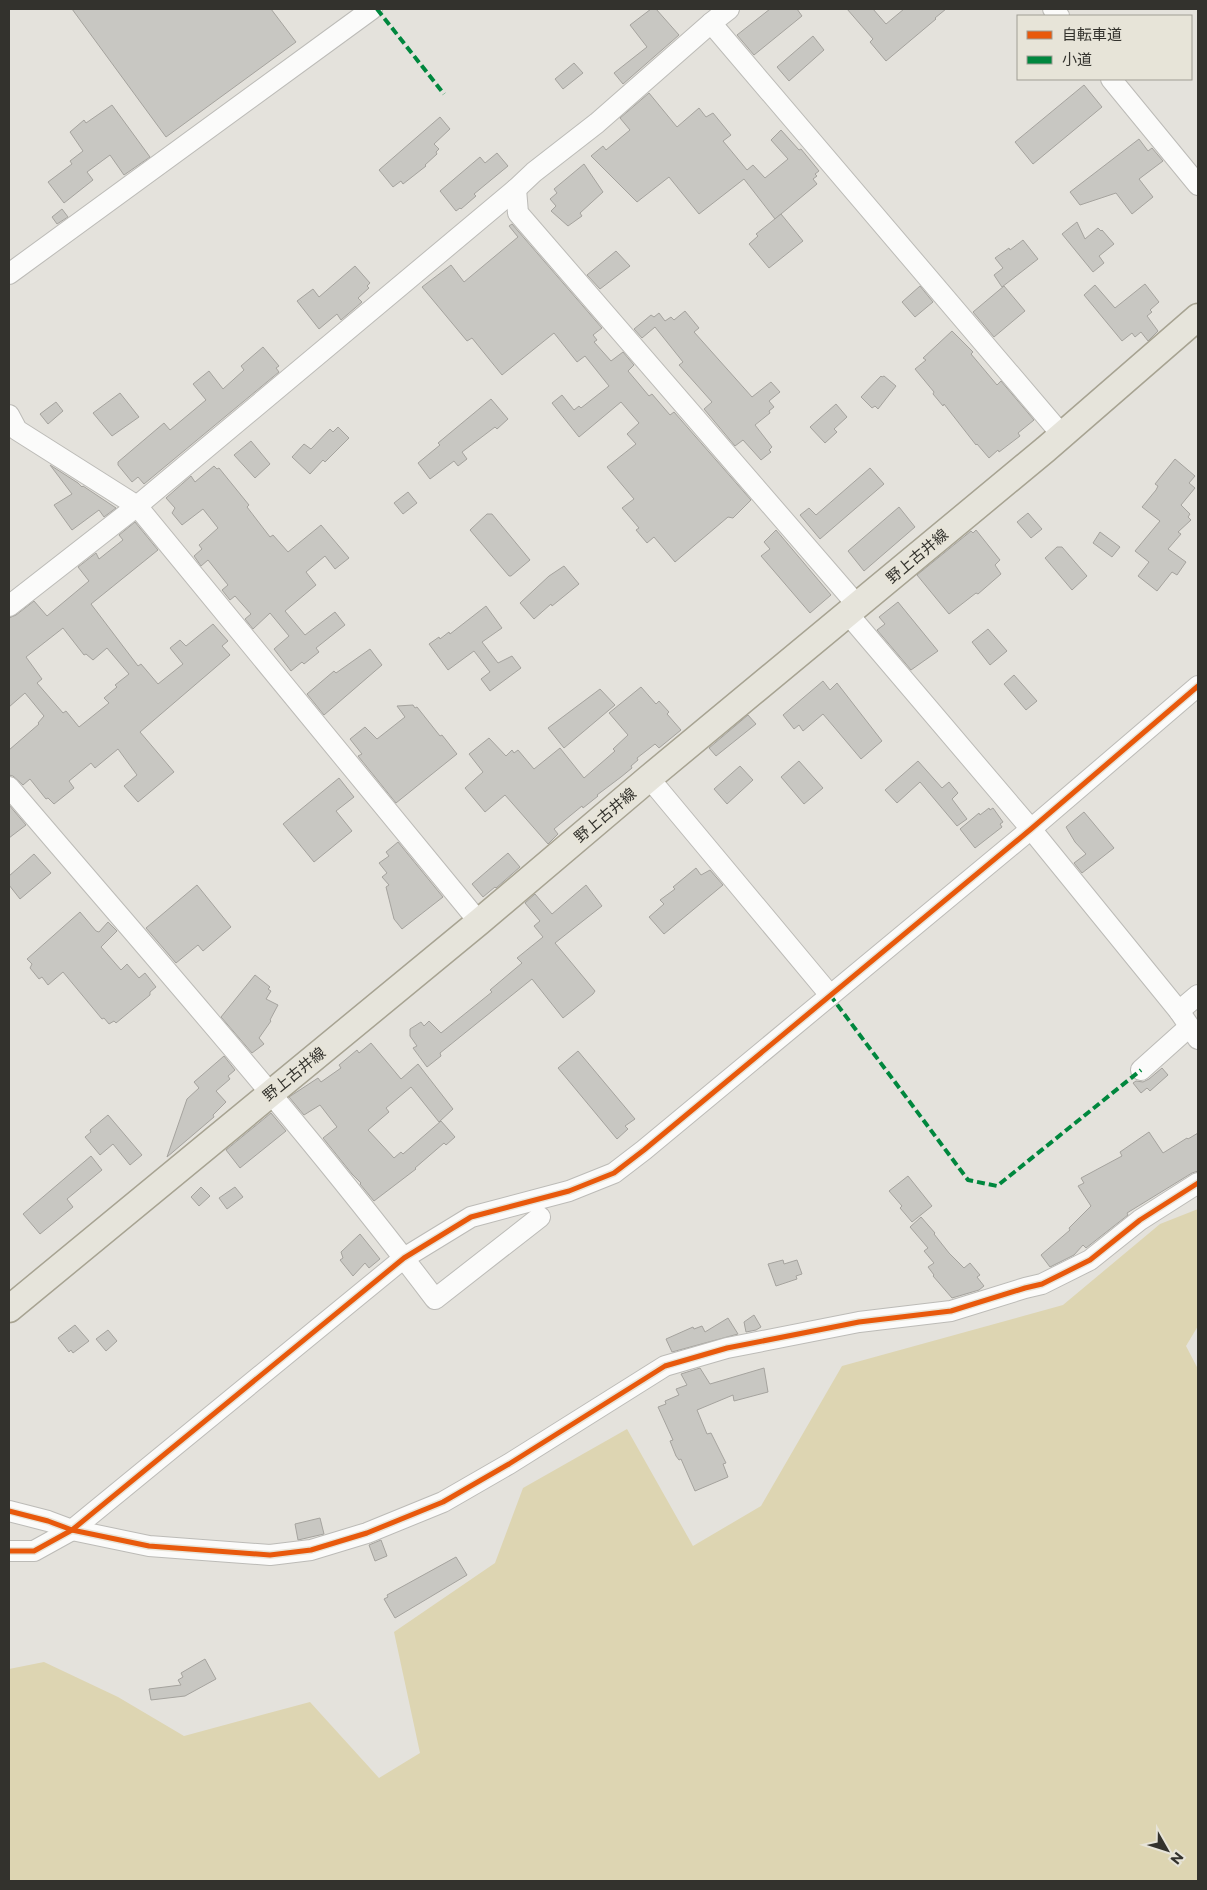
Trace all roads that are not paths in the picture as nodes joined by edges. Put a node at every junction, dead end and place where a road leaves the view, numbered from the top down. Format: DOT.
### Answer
graph roads {
  1 [pos="372,9"];
  2 [pos="729,9"];
  3 [pos="711,23"];
  4 [pos="1111,80"];
  5 [pos="1198,185"];
  6 [pos="516,189"];
  7 [pos="9,274"];
  8 [pos="1198,317"];
  9 [pos="12,427"];
  10 [pos="1062,435"];
  11 [pos="137,506"];
  12 [pos="9,606"];
  13 [pos="853,610"];
  14 [pos="1198,686"];
  15 [pos="649,778"];
  16 [pos="9,787"];
  17 [pos="1031,829"];
  18 [pos="479,922"];
  19 [pos="830,995"];
  20 [pos="1198,995"];
  21 [pos="1189,1026"];
  22 [pos="1141,1070"];
  23 [pos="270,1093"];
  24 [pos="1198,1183"];
  25 [pos="540,1218"];
  26 [pos="404,1258"];
  27 [pos="9,1309"];
  28 [pos="9,1511"];
  29 [pos="72,1530"];
  30 [pos="9,1551"];
  1 -- 7 [label="street"];
  2 -- 3 [label="street"];
  3 -- 6 [label="street"];
  3 -- 10 [label="street"];
  4 -- 5 [label="street"];
  6 -- 11 [label="street"];
  6 -- 13 [label="street"];
  8 -- 10 [label="main road, 野上古井線"];
  9 -- 11 [label="street"];
  10 -- 13 [label="main road, 野上古井線"];
  11 -- 12 [label="street"];
  11 -- 18 [label="street"];
  13 -- 15 [label="main road, 野上古井線"];
  13 -- 17 [label="street"];
  14 -- 17 [label="street"];
  15 -- 18 [label="main road, 野上古井線"];
  15 -- 19 [label="street"];
  16 -- 23 [label="street"];
  17 -- 19 [label="street"];
  17 -- 21 [label="street"];
  18 -- 23 [label="main road, 野上古井線"];
  19 -- 26 [label="street"];
  20 -- 21 [label="street"];
  21 -- 22 [label="street"];
  23 -- 26 [label="street"];
  23 -- 27 [label="main road, 野上古井線"];
  24 -- 29 [label="street"];
  25 -- 26 [label="street"];
  26 -- 29 [label="street"];
  28 -- 29 [label="street"];
  29 -- 30 [label="street"];
}
